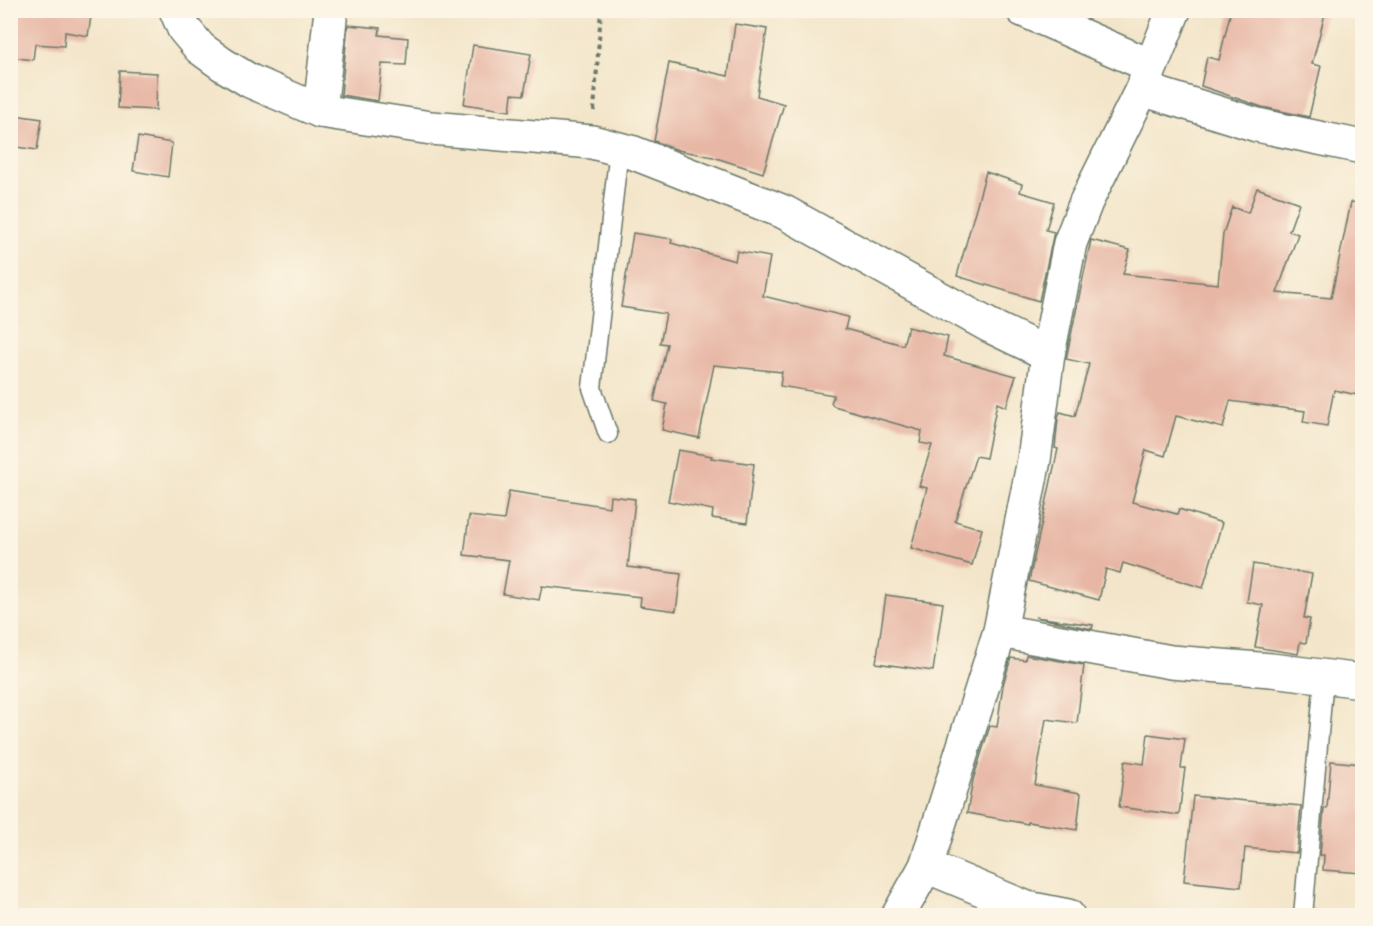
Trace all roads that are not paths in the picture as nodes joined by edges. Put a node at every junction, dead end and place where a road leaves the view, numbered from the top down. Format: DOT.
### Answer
graph roads {
  1 [pos="176,10"];
  2 [pos="331,10"];
  3 [pos="1023,10"];
  4 [pos="1174,10"];
  5 [pos="1146,77"];
  6 [pos="320,111"];
  7 [pos="605,146"];
  8 [pos="1362,147"];
  9 [pos="1048,354"];
  10 [pos="608,434"];
  11 [pos="1000,631"];
  12 [pos="1324,677"];
  13 [pos="1362,681"];
  14 [pos="926,866"];
  15 [pos="898,915"];
  16 [pos="1068,915"];
  17 [pos="1303,915"];
  1 -- 6 [label="street"];
  2 -- 6 [label="street"];
  3 -- 5 [label="street"];
  4 -- 5 [label="street"];
  5 -- 8 [label="street"];
  5 -- 9 [label="street"];
  6 -- 7 [label="street"];
  7 -- 9 [label="street"];
  7 -- 10 [label="lane"];
  9 -- 11 [label="street"];
  11 -- 12 [label="street"];
  11 -- 14 [label="street"];
  12 -- 13 [label="street"];
  12 -- 17 [label="lane"];
  14 -- 15 [label="street"];
  14 -- 16 [label="street"];
}
